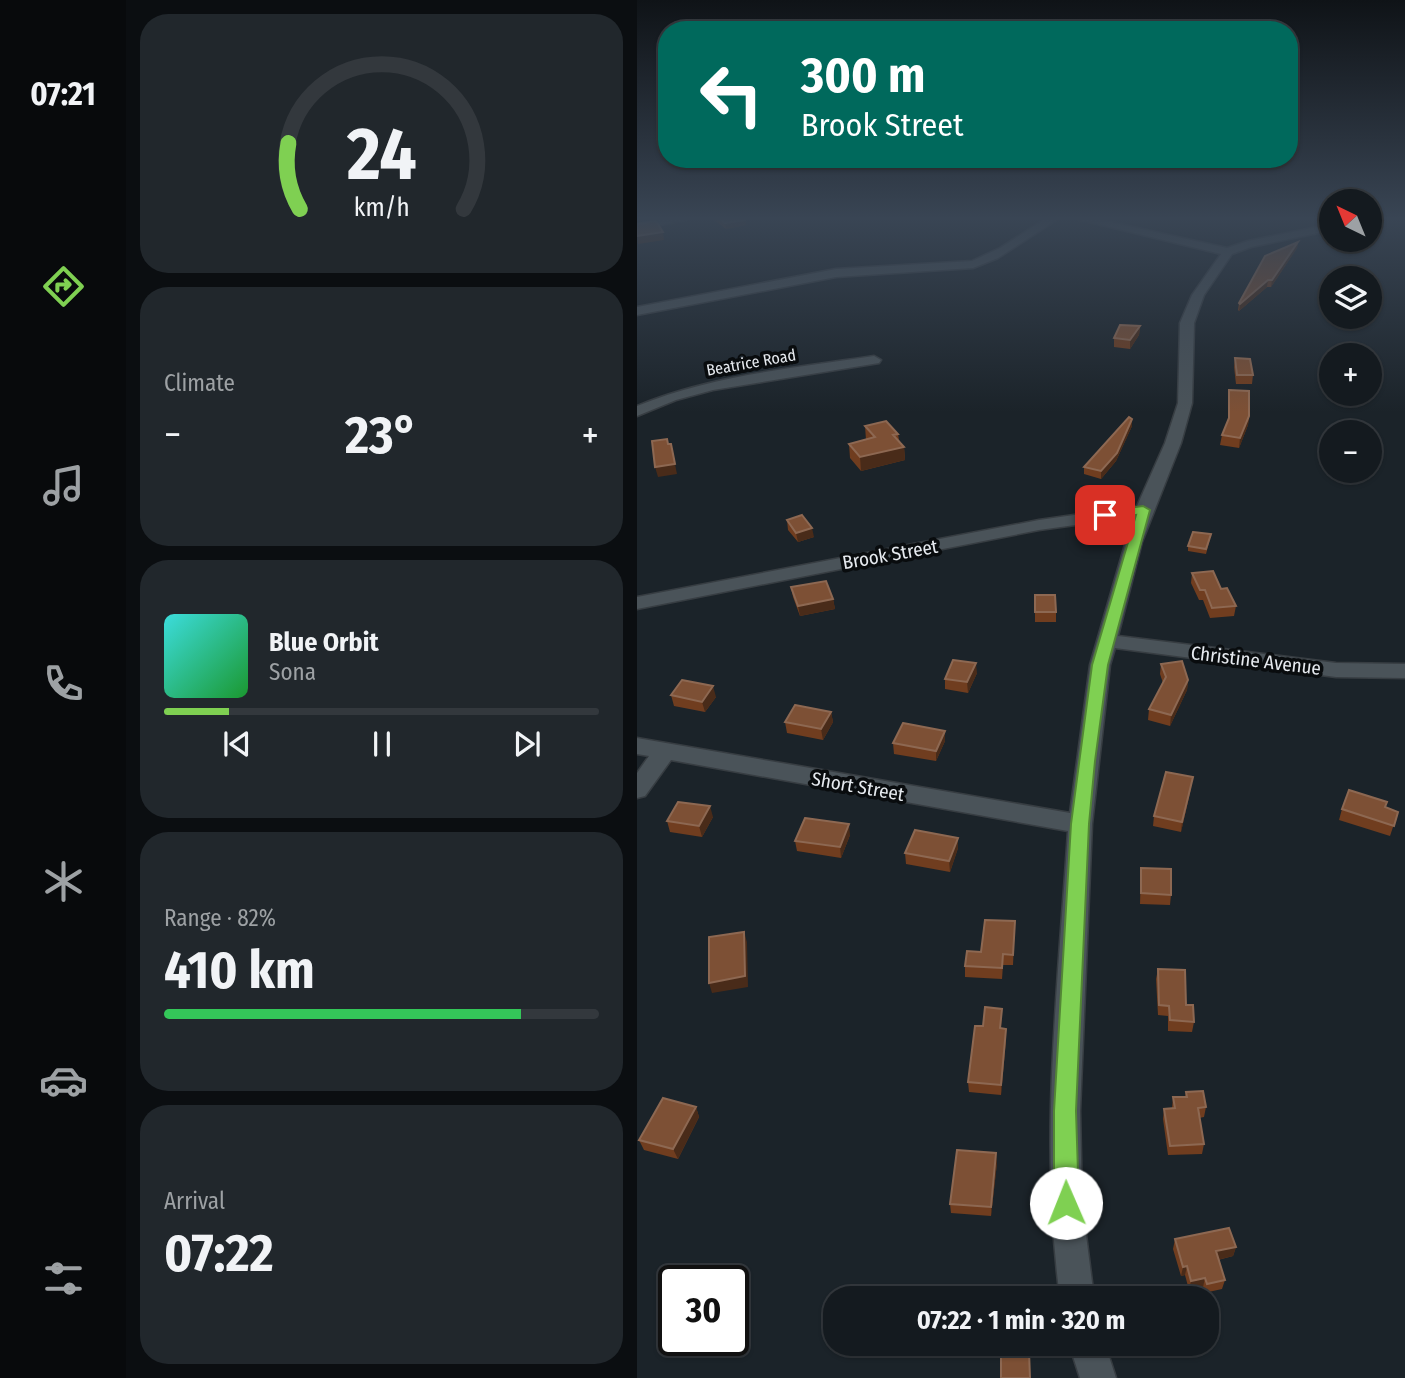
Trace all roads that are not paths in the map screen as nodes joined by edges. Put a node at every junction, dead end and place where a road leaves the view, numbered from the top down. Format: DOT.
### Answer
graph roads {
  1 [pos="781,283"];
  2 [pos="1206,283"];
  3 [pos="638,310"];
  4 [pos="874,360"];
  5 [pos="637,411"];
  6 [pos="1143,510"];
  7 [pos="637,603"];
  8 [pos="1107,640"];
  9 [pos="1405,671"];
  10 [pos="637,746"];
  11 [pos="665,751"];
  12 [pos="637,790"];
  13 [pos="1080,824"];
  14 [pos="1076,1286"];
  15 [pos="1091,1356"];
  16 [pos="1098,1378"];
  1 -- 3 [label="street"];
  2 -- 6 [label="street"];
  4 -- 5 [label="street, Beatrice Road"];
  6 -- 7 [label="street, Brook Street"];
  6 -- 8 [label="street"];
  8 -- 9 [label="street, Christine Avenue"];
  8 -- 13 [label="street"];
  10 -- 11 [label="street, Short Street"];
  11 -- 12 [label="street"];
  11 -- 13 [label="street, Short Street"];
  13 -- 14 [label="street"];
  15 -- 16 [label="street"];
}
